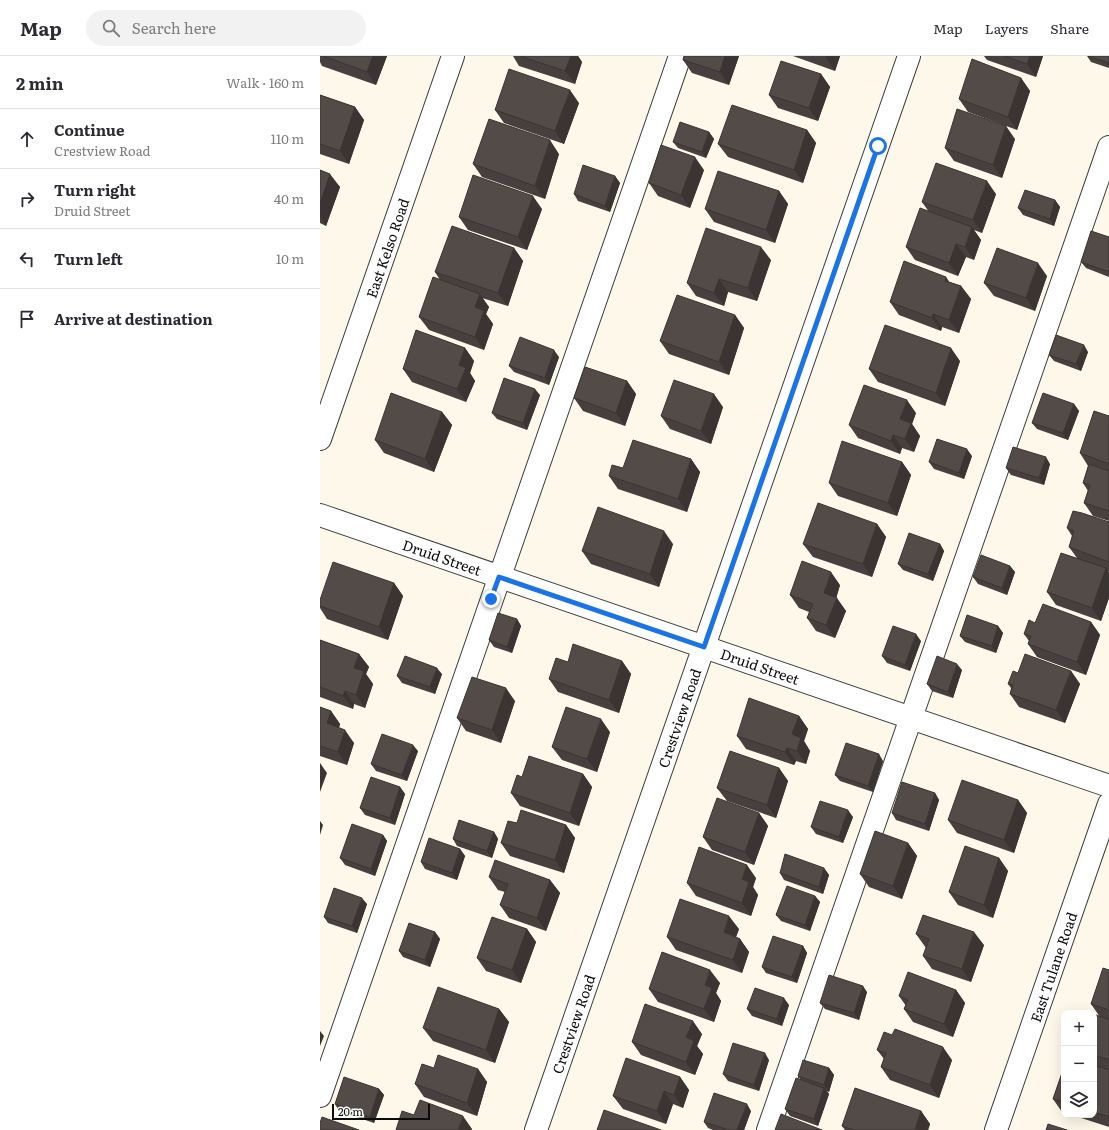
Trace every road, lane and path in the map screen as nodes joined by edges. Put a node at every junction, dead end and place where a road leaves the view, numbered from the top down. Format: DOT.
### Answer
graph roads {
  1 [pos="453,56"];
  2 [pos="680,56"];
  3 [pos="909,56"];
  4 [pos="1109,147"];
  5 [pos="320,439"];
  6 [pos="320,515"];
  7 [pos="499,577"];
  8 [pos="704,647"];
  9 [pos="911,718"];
  10 [pos="1109,786"];
  11 [pos="1109,804"];
  12 [pos="320,1096"];
  13 [pos="536,1130"];
  14 [pos="768,1130"];
  15 [pos="996,1130"];
  1 -- 5 [label="street, East Kelso Road"];
  2 -- 7 [label="street"];
  3 -- 8 [label="street, Crestview Road"];
  4 -- 9 [label="street"];
  6 -- 7 [label="street, Druid Street"];
  7 -- 8 [label="street, Druid Street"];
  7 -- 12 [label="street"];
  8 -- 9 [label="street, Druid Street"];
  8 -- 13 [label="street, Crestview Road"];
  9 -- 10 [label="street, Druid Street"];
  9 -- 14 [label="street"];
  11 -- 15 [label="street, East Tulane Road"];
}
